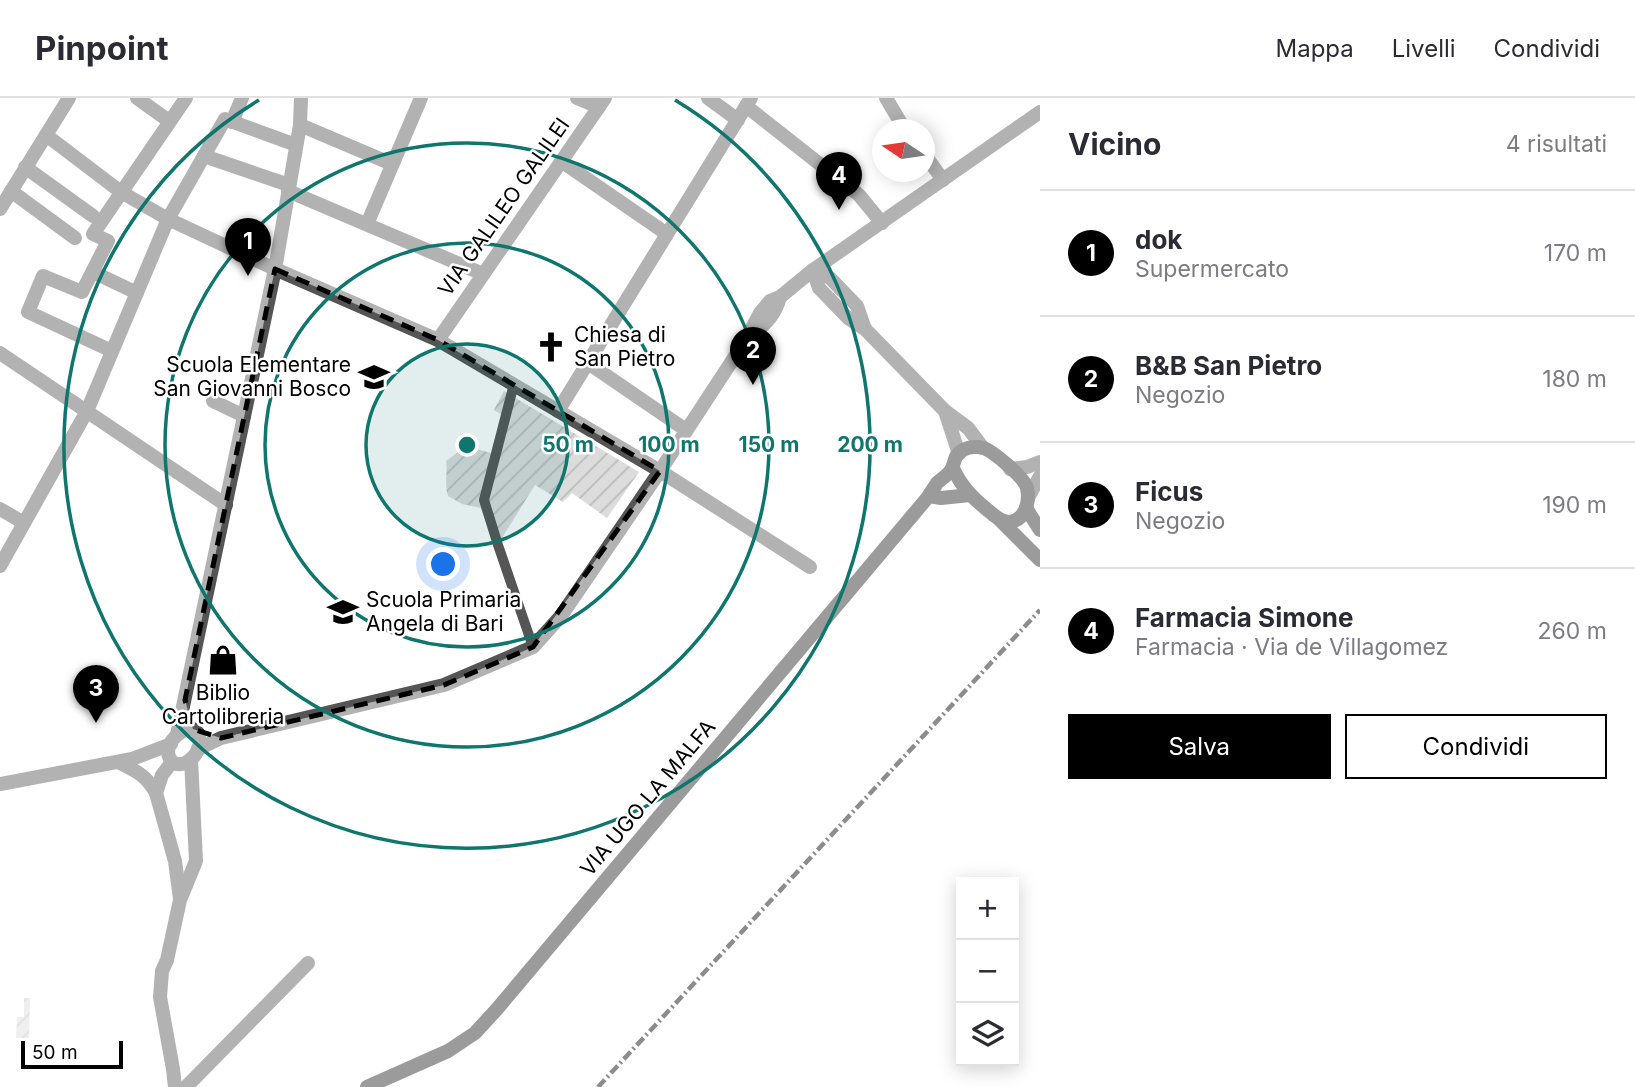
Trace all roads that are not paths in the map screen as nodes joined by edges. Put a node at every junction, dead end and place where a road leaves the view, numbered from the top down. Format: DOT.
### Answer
graph roads {
  1 [pos="69,98"];
  2 [pos="137,98"];
  3 [pos="186,98"];
  4 [pos="241,98"];
  5 [pos="300,98"];
  6 [pos="577,98"];
  7 [pos="708,98"];
  8 [pos="886,98"];
  9 [pos="416,100"];
  10 [pos="602,102"];
  11 [pos="749,102"];
  12 [pos="1040,112"];
  13 [pos="898,119"];
  14 [pos="229,120"];
  15 [pos="738,120"];
  16 [pos="169,121"];
  17 [pos="300,125"];
  18 [pos="46,135"];
  19 [pos="296,145"];
  20 [pos="204,156"];
  21 [pos="561,161"];
  22 [pos="393,164"];
  23 [pos="26,167"];
  24 [pos="935,169"];
  25 [pos="943,180"];
  26 [pos="289,188"];
  27 [pos="11,191"];
  28 [pos="121,192"];
  29 [pos="0,209"];
  30 [pos="93,216"];
  31 [pos="169,219"];
  32 [pos="882,223"];
  33 [pos="367,224"];
  34 [pos="667,234"];
  35 [pos="75,238"];
  36 [pos="275,269"];
  37 [pos="813,270"];
  38 [pos="93,272"];
  39 [pos="483,274"];
  40 [pos="137,293"];
  41 [pos="438,340"];
  42 [pos="112,351"];
  43 [pos="0,353"];
  44 [pos="588,363"];
  45 [pos="514,384"];
  46 [pos="213,401"];
  47 [pos="87,411"];
  48 [pos="558,411"];
  49 [pos="945,411"];
  50 [pos="244,416"];
  51 [pos="687,430"];
  52 [pos="983,448"];
  53 [pos="959,454"];
  54 [pos="1040,462"];
  55 [pos="953,468"];
  56 [pos="1010,468"];
  57 [pos="660,471"];
  58 [pos="1040,476"];
  59 [pos="970,495"];
  60 [pos="929,496"];
  61 [pos="1027,503"];
  62 [pos="226,505"];
  63 [pos="0,509"];
  64 [pos="999,519"];
  65 [pos="24,523"];
  66 [pos="1040,530"];
  67 [pos="1040,560"];
  68 [pos="1,564"];
  69 [pos="810,567"];
  70 [pos="533,647"];
  71 [pos="185,700"];
  72 [pos="196,731"];
  73 [pos="221,738"];
  74 [pos="174,739"];
  75 [pos="195,754"];
  76 [pos="125,760"];
  77 [pos="170,761"];
  78 [pos="0,784"];
  79 [pos="156,793"];
  80 [pos="180,900"];
  81 [pos="308,963"];
  82 [pos="173,1069"];
  83 [pos="175,1087"];
  84 [pos="184,1087"];
  85 [pos="367,1087"];
  1 -- 18 [label="street"];
  2 -- 16 [label="street"];
  3 -- 16 [label="street"];
  4 -- 14 [label="street"];
  5 -- 17 [label="street"];
  6 -- 10 [label="street"];
  7 -- 15 [label="street"];
  8 -- 13 [label="street"];
  9 -- 22 [label="street"];
  10 -- 21 [label="street, VIA GALILEO GALILEI"];
  11 -- 15 [label="street"];
  11 -- 32 [label="street"];
  12 -- 25 [label="street"];
  14 -- 19 [label="street"];
  14 -- 20 [label="street"];
  15 -- 34 [label="street"];
  16 -- 28 [label="street"];
  17 -- 19 [label="street"];
  17 -- 22 [label="street"];
  18 -- 23 [label="street"];
  18 -- 28 [label="street"];
  19 -- 26 [label="street"];
  20 -- 26 [label="street"];
  20 -- 31 [label="street"];
  21 -- 34 [label="street"];
  21 -- 39 [label="street, VIA GALILEO GALILEI"];
  22 -- 33 [label="street"];
  23 -- 27 [label="street"];
  23 -- 30 [label="street"];
  24 -- 25 [label="street"];
  25 -- 32 [label="street"];
  26 -- 33 [label="street"];
  26 -- 36 [label="street"];
  27 -- 29 [label="street"];
  27 -- 35 [label="street"];
  28 -- 31 [label="street"];
  28 -- 38 [label="street"];
  31 -- 36 [label="street"];
  31 -- 40 [label="street"];
  32 -- 37 [label="street"];
  33 -- 39 [label="street"];
  34 -- 44 [label="street"];
  36 -- 41 [label="street"];
  36 -- 50 [label="street"];
  37 -- 49 [label="street"];
  37 -- 51 [label="street"];
  38 -- 40 [label="street"];
  38 -- 42 [label="street"];
  39 -- 41 [label="street, VIA GALILEO GALILEI"];
  40 -- 42 [label="street"];
  41 -- 45 [label="street"];
  42 -- 47 [label="street"];
  43 -- 47 [label="street"];
  44 -- 48 [label="street"];
  44 -- 51 [label="street"];
  45 -- 48 [label="street"];
  45 -- 70 [label="street"];
  46 -- 50 [label="street"];
  47 -- 62 [label="street"];
  47 -- 65 [label="street"];
  48 -- 57 [label="street"];
  49 -- 52 [label="street"];
  49 -- 53 [label="street"];
  50 -- 62 [label="street"];
  51 -- 57 [label="street"];
  52 -- 53 [label="main road"];
  52 -- 56 [label="main road"];
  53 -- 55 [label="main road, VIA UGO LA MALFA"];
  54 -- 56 [label="street"];
  55 -- 59 [label="main road"];
  55 -- 60 [label="main road, VIA UGO LA MALFA"];
  56 -- 61 [label="main road"];
  57 -- 69 [label="street"];
  57 -- 70 [label="street"];
  58 -- 61 [label="street"];
  59 -- 60 [label="main road"];
  59 -- 64 [label="main road"];
  60 -- 85 [label="main road, VIA UGO LA MALFA"];
  61 -- 64 [label="main road"];
  61 -- 66 [label="main road"];
  62 -- 71 [label="street"];
  63 -- 65 [label="street"];
  64 -- 67 [label="main road"];
  65 -- 68 [label="street"];
  70 -- 73 [label="street"];
  71 -- 72 [label="street"];
  71 -- 74 [label="street"];
  72 -- 73 [label="street"];
  72 -- 74 [label="street"];
  72 -- 75 [label="street"];
  73 -- 75 [label="street"];
  74 -- 76 [label="street"];
  74 -- 77 [label="street"];
  75 -- 77 [label="street"];
  75 -- 80 [label="street"];
  76 -- 77 [label="street"];
  76 -- 78 [label="street"];
  76 -- 79 [label="street"];
  77 -- 79 [label="street"];
  79 -- 80 [label="street"];
  80 -- 82 [label="street"];
  81 -- 84 [label="street"];
  82 -- 83 [label="street"];
  82 -- 84 [label="street"];
}
